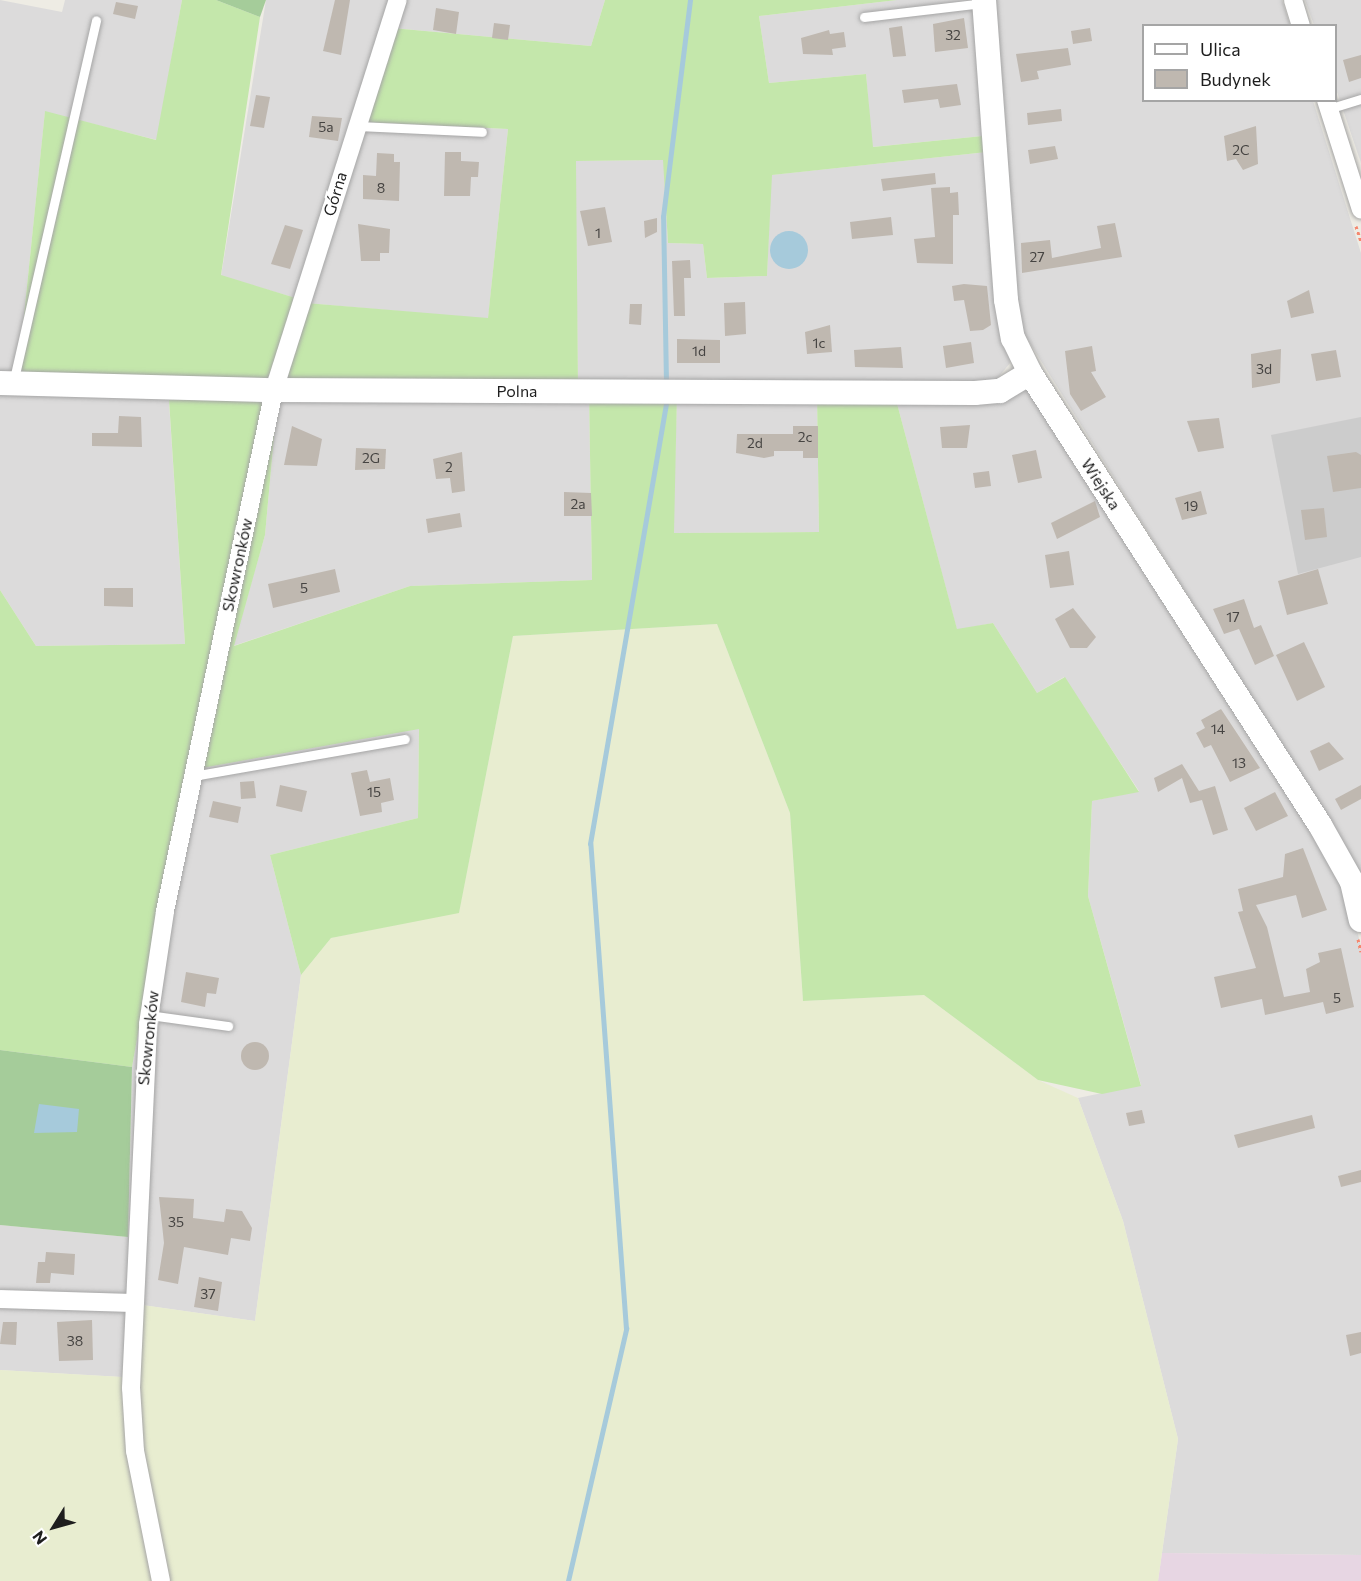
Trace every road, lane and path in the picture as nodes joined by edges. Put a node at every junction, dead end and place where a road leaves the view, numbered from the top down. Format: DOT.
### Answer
graph roads {
  1 [pos="398,0"];
  2 [pos="1293,0"];
  3 [pos="984,2"];
  4 [pos="864,17"];
  5 [pos="96,20"];
  6 [pos="1300,24"];
  7 [pos="1361,99"];
  8 [pos="1327,105"];
  9 [pos="357,126"];
  10 [pos="482,132"];
  11 [pos="1361,210"];
  12 [pos="1030,374"];
  13 [pos="7,383"];
  14 [pos="274,390"];
  15 [pos="405,739"];
  16 [pos="193,776"];
  17 [pos="1361,920"];
  18 [pos="149,1015"];
  19 [pos="228,1026"];
  20 [pos="0,1299"];
  21 [pos="132,1303"];
  22 [pos="161,1581"];
  1 -- 9 [label="street, Górna"];
  2 -- 6 [label="street"];
  3 -- 4 [label="lane"];
  3 -- 12 [label="street, Wiejska"];
  5 -- 13 [label="lane"];
  7 -- 8 [label="lane"];
  8 -- 11 [label="street"];
  9 -- 10 [label="lane"];
  9 -- 14 [label="street, Górna"];
  12 -- 14 [label="street, Polna"];
  12 -- 17 [label="street, Wiejska"];
  13 -- 14 [label="street, Polna"];
  14 -- 16 [label="street, Skowronków"];
  15 -- 16 [label="lane"];
  16 -- 18 [label="street, Skowronków"];
  18 -- 19 [label="lane"];
  18 -- 21 [label="street, Skowronków"];
  20 -- 21 [label="street"];
  21 -- 22 [label="street, Skowronków"];
}
